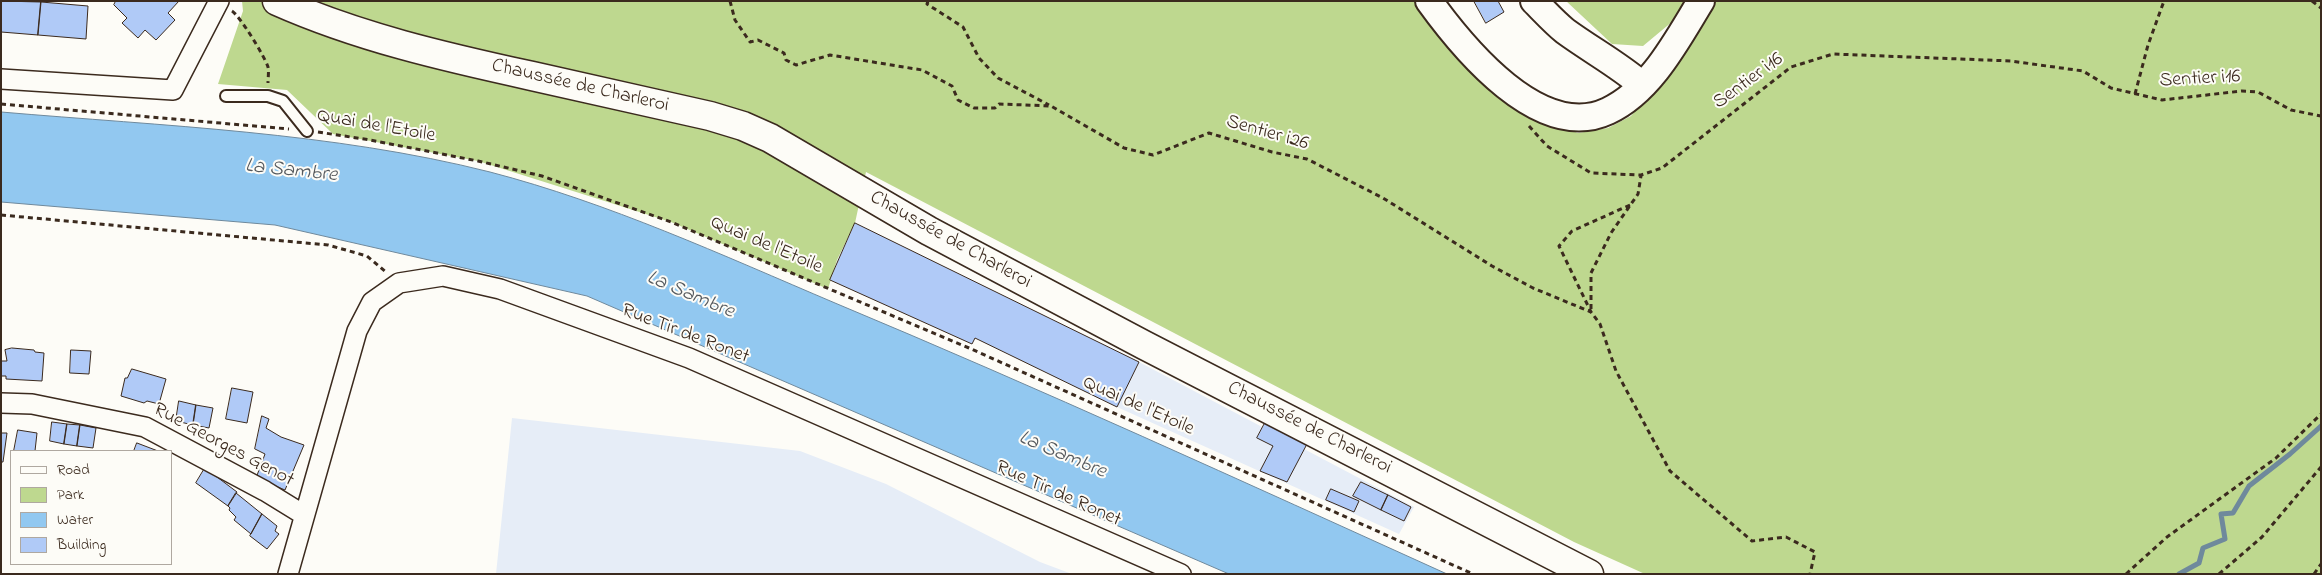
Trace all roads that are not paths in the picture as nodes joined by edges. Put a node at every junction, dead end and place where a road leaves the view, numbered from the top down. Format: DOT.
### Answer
graph roads {
  1 [pos="277,1"];
  2 [pos="1429,1"];
  3 [pos="1534,1"];
  4 [pos="1701,1"];
  5 [pos="218,3"];
  6 [pos="1,79"];
  7 [pos="1642,85"];
  8 [pos="226,96"];
  9 [pos="306,131"];
  10 [pos="1,402"];
  11 [pos="304,515"];
  12 [pos="288,574"];
  13 [pos="1181,574"];
  14 [pos="1589,574"];
  1 -- 14 [label="main road, Chaussée de Charleroi"];
  2 -- 7 [label="main road"];
  3 -- 7 [label="main road"];
  4 -- 7 [label="main road"];
  5 -- 6 [label="street"];
  8 -- 9 [label="lane"];
  10 -- 11 [label="street, Rue Georges Genot"];
  11 -- 12 [label="street, Rue Tir de Ronet"];
  11 -- 13 [label="street, Rue Tir de Ronet"];
}
